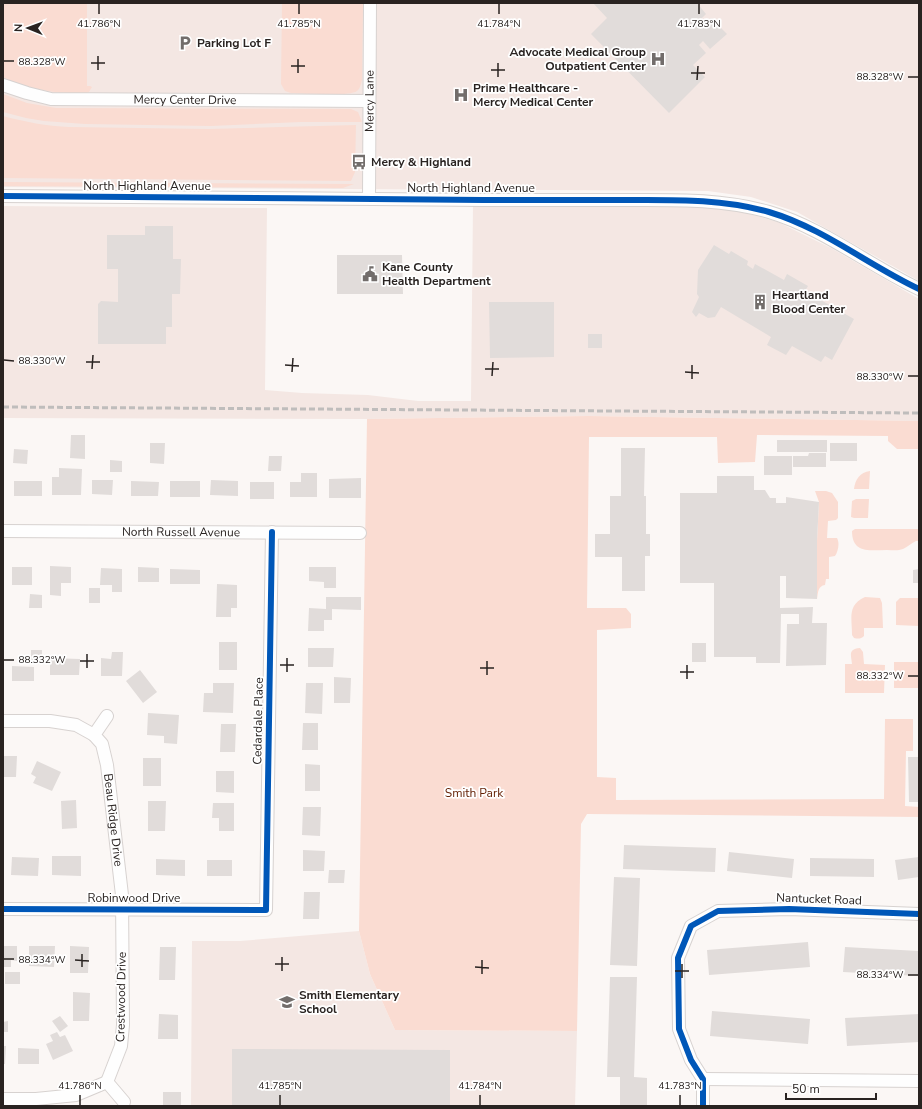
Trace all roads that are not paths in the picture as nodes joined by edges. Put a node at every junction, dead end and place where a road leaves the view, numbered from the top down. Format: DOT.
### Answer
graph roads {
  1 [pos="370,3"];
  2 [pos="3,85"];
  3 [pos="369,101"];
  4 [pos="3,196"];
  5 [pos="369,198"];
  6 [pos="919,289"];
  7 [pos="3,531"];
  8 [pos="272,532"];
  9 [pos="360,533"];
  10 [pos="107,716"];
  11 [pos="3,721"];
  12 [pos="94,735"];
  13 [pos="3,909"];
  14 [pos="122,909"];
  15 [pos="266,910"];
  16 [pos="919,914"];
  17 [pos="703,1079"];
  18 [pos="919,1081"];
  19 [pos="107,1082"];
  20 [pos="3,1099"];
  21 [pos="124,1102"];
  22 [pos="703,1106"];
  1 -- 3 [label="street, Mercy Lane"];
  2 -- 3 [label="street, Mercy Center Drive"];
  3 -- 5 [label="street, Mercy Lane"];
  4 -- 5 [label="street, North Highland Avenue"];
  5 -- 6 [label="street, North Highland Avenue"];
  7 -- 8 [label="street, North Russell Avenue"];
  8 -- 9 [label="street, North Russell Avenue"];
  8 -- 15 [label="street, Cedardale Place"];
  10 -- 12 [label="street"];
  11 -- 12 [label="street"];
  12 -- 14 [label="street, Beau Ridge Drive"];
  13 -- 14 [label="street, Robinwood Drive"];
  14 -- 15 [label="street, Robinwood Drive"];
  14 -- 19 [label="street, Crestwood Drive"];
  16 -- 17 [label="street, Nantucket Road"];
  17 -- 18 [label="street"];
  17 -- 22 [label="street"];
  19 -- 20 [label="street"];
  19 -- 21 [label="street"];
}
